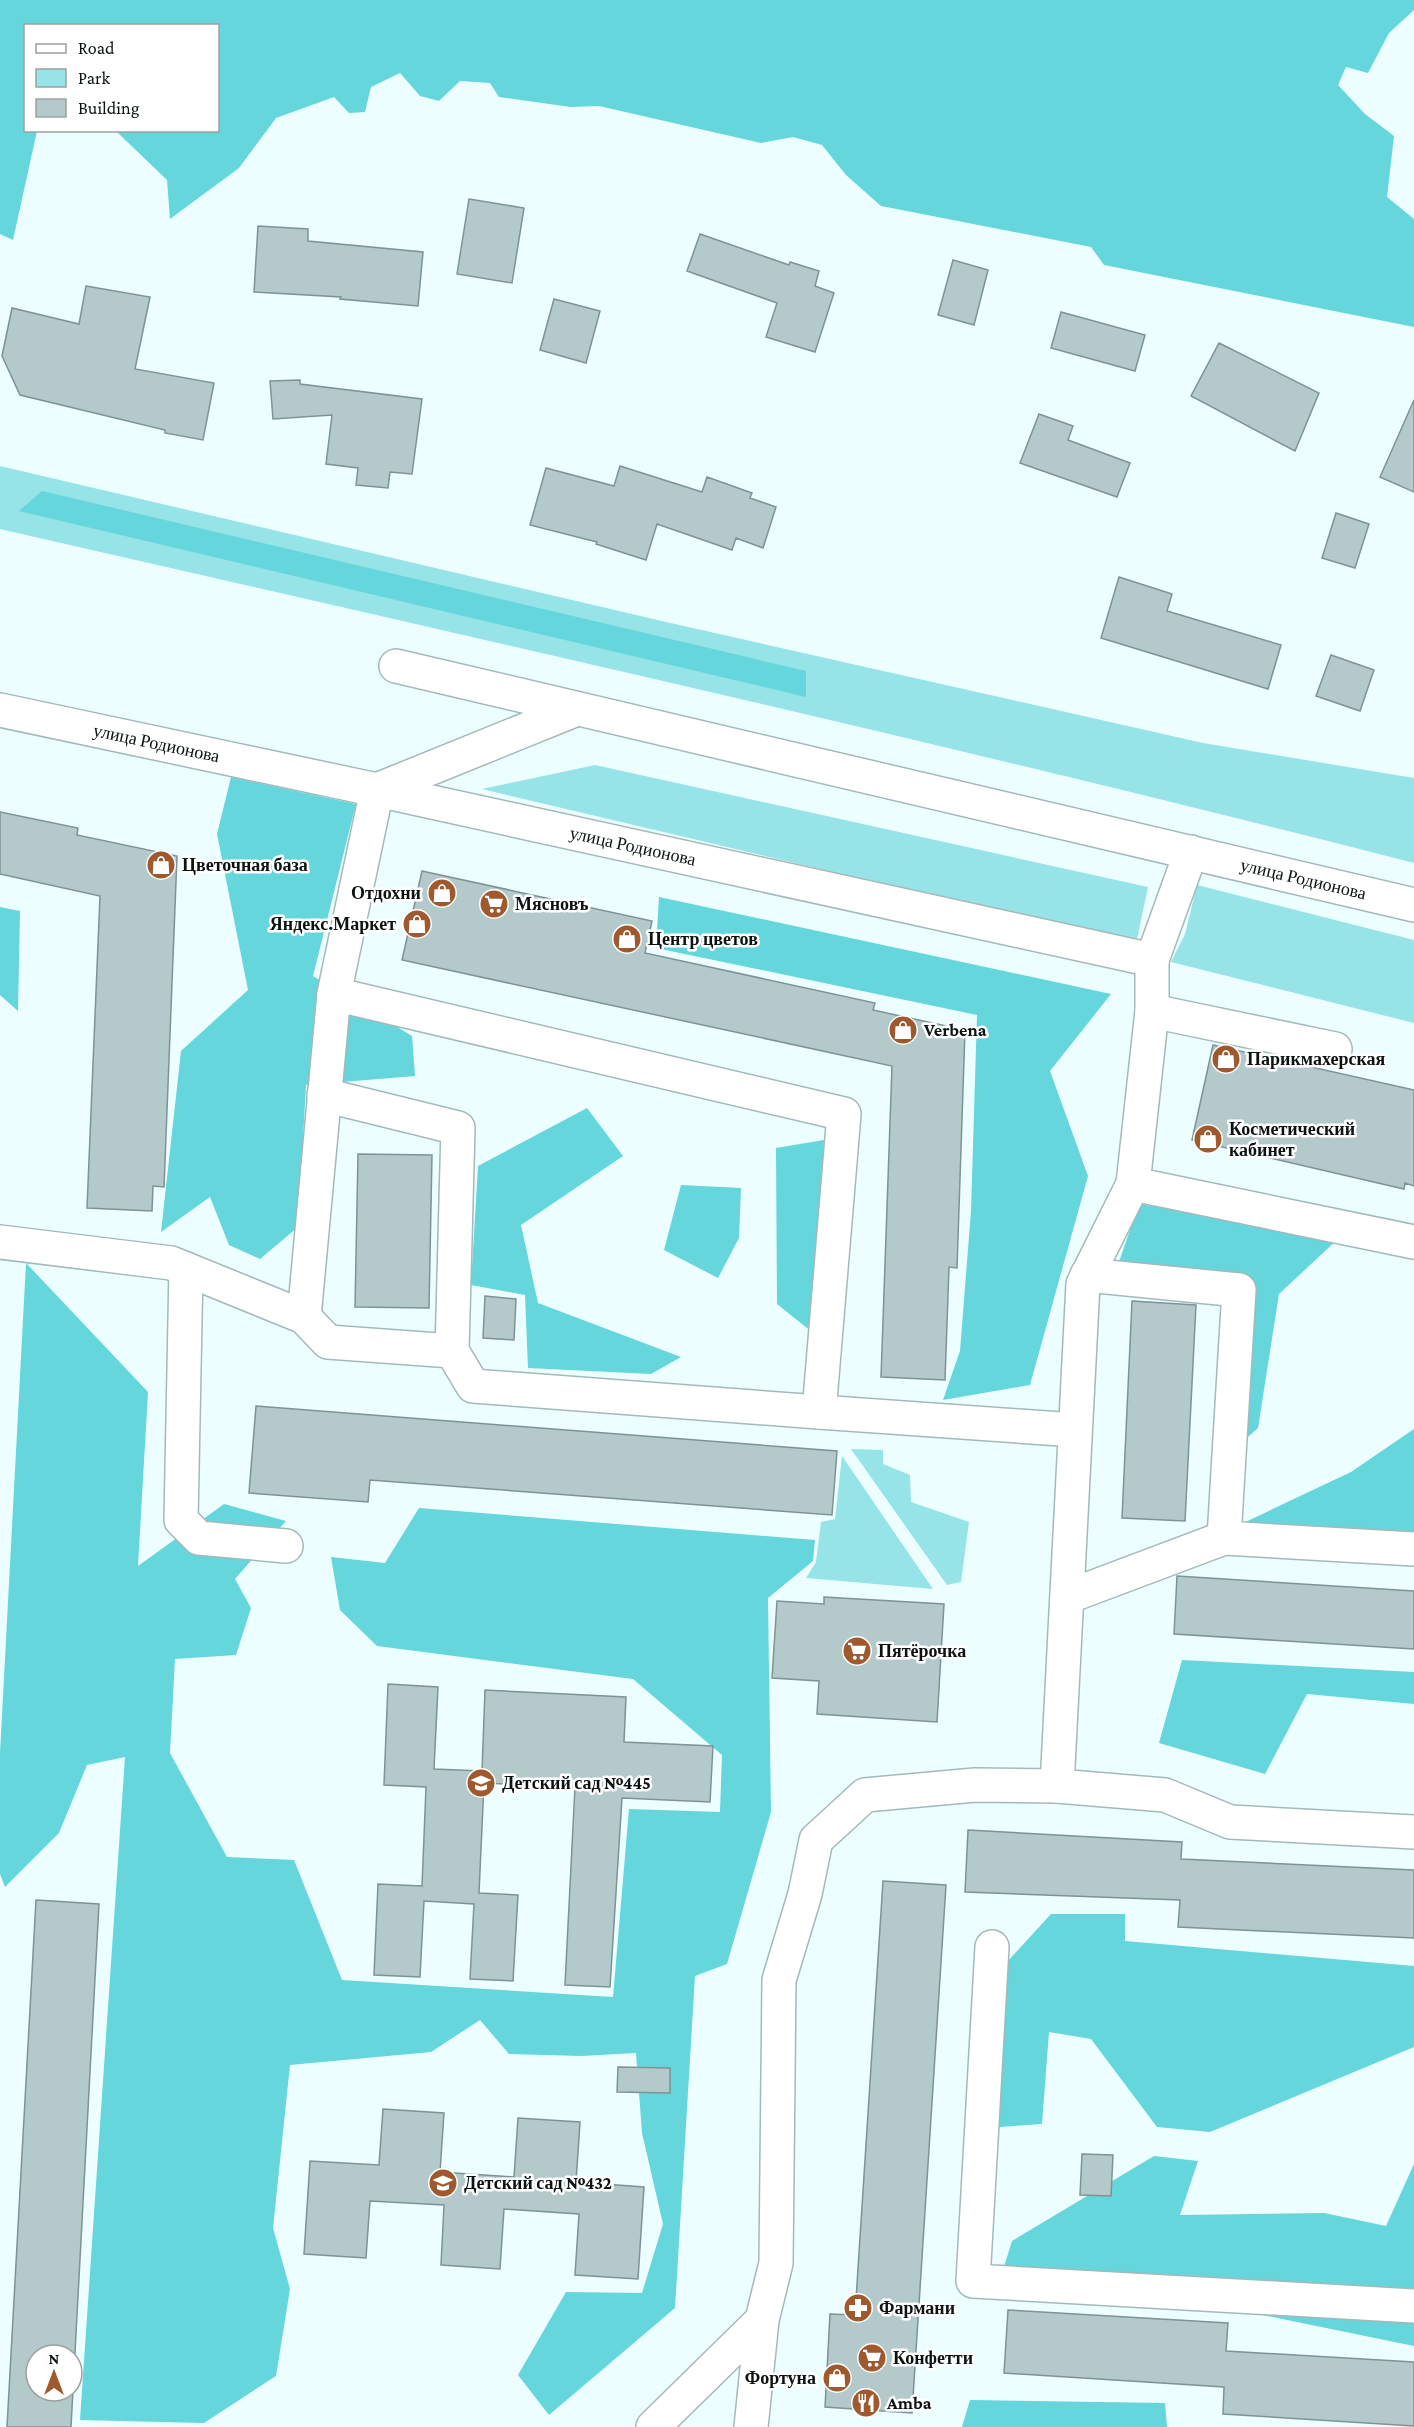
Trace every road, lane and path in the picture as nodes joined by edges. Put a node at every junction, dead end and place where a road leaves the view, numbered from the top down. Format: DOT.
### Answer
graph roads {
  1 [pos="396,666"];
  2 [pos="577,709"];
  3 [pos="0,710"];
  4 [pos="377,789"];
  5 [pos="1191,852"];
  6 [pos="1414,905"];
  7 [pos="1152,960"];
  8 [pos="334,994"];
  9 [pos="1152,1011"];
  10 [pos="1335,1049"];
  11 [pos="324,1095"];
  12 [pos="1132,1184"];
  13 [pos="0,1242"];
  14 [pos="1414,1242"];
  15 [pos="186,1269"];
  16 [pos="1087,1275"];
  17 [pos="304,1317"];
  18 [pos="452,1351"];
  19 [pos="819,1412"];
  20 [pos="1075,1430"];
  21 [pos="1224,1538"];
  22 [pos="286,1546"];
  23 [pos="1414,1549"];
  24 [pos="1067,1597"];
  25 [pos="1057,1786"];
  26 [pos="1414,1832"];
  27 [pos="992,1947"];
  28 [pos="1414,2306"];
  29 [pos="762,2320"];
  30 [pos="653,2427"];
  31 [pos="752,2427"];
  1 -- 2 [label="street, улица Родионова"];
  2 -- 4 [label="street"];
  2 -- 5 [label="street, улица Родионова"];
  3 -- 4 [label="street, улица Родионова"];
  4 -- 7 [label="street, улица Родионова"];
  4 -- 8 [label="street"];
  5 -- 6 [label="street, улица Родионова"];
  5 -- 7 [label="street"];
  7 -- 9 [label="street"];
  8 -- 11 [label="street"];
  8 -- 19 [label="street"];
  9 -- 10 [label="street"];
  9 -- 12 [label="street"];
  11 -- 17 [label="street"];
  11 -- 18 [label="street"];
  12 -- 14 [label="street"];
  12 -- 16 [label="street"];
  13 -- 15 [label="street"];
  15 -- 17 [label="street"];
  15 -- 22 [label="street"];
  16 -- 20 [label="street"];
  16 -- 21 [label="street"];
  17 -- 18 [label="street"];
  18 -- 19 [label="street"];
  19 -- 20 [label="street"];
  20 -- 24 [label="street"];
  21 -- 23 [label="street"];
  21 -- 24 [label="street"];
  24 -- 25 [label="street"];
  25 -- 26 [label="street"];
  25 -- 29 [label="street"];
  27 -- 28 [label="street"];
  29 -- 30 [label="street"];
  29 -- 31 [label="street"];
}
